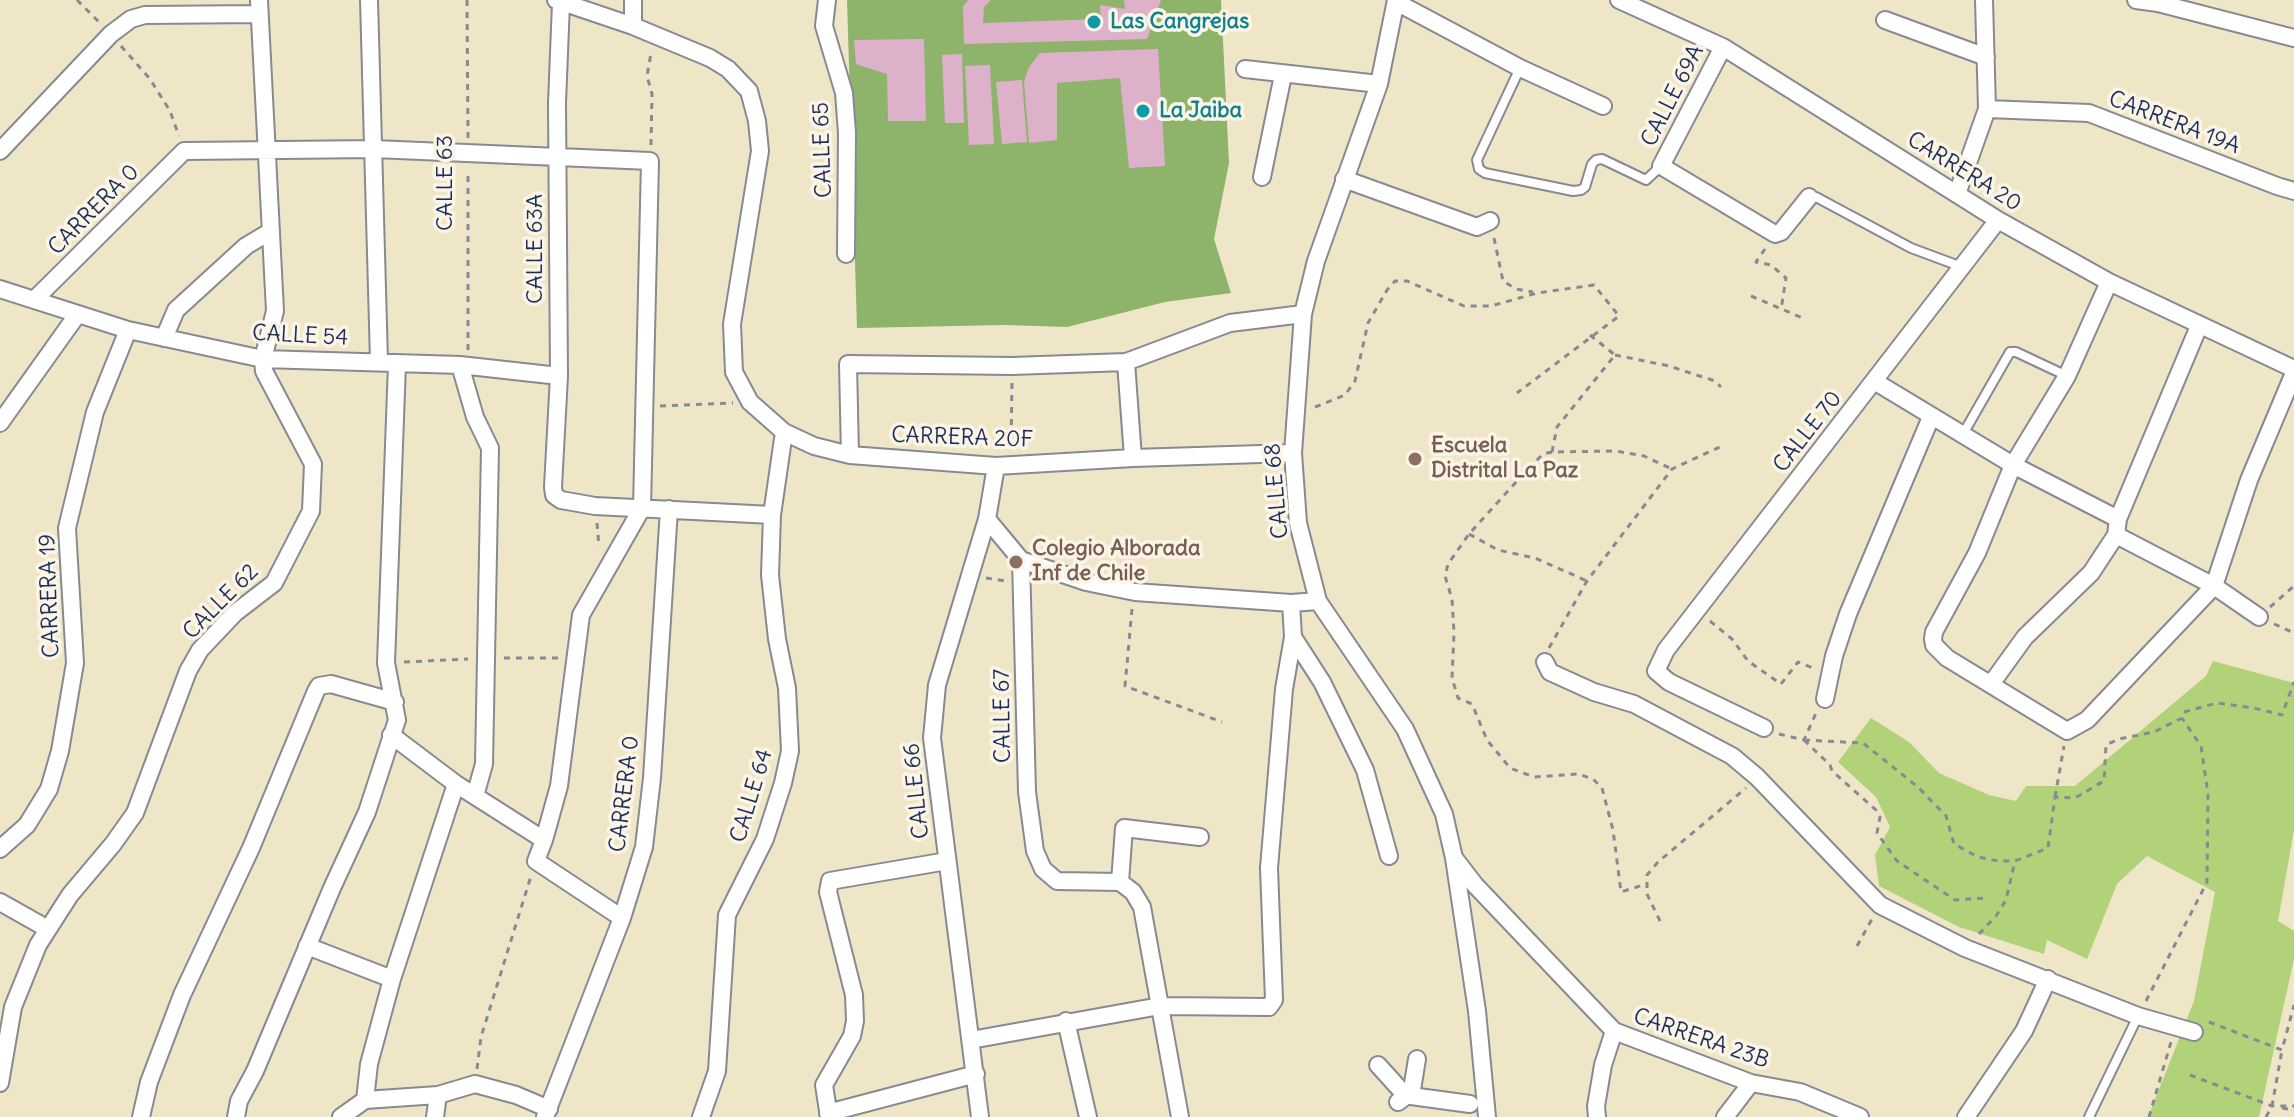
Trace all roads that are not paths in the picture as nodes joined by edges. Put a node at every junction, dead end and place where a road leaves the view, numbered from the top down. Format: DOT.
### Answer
graph roads {
  1 [pos="369,0"];
  2 [pos="633,0"];
  3 [pos="827,0"];
  4 [pos="1619,0"];
  5 [pos="1984,0"];
  6 [pos="2136,0"];
  7 [pos="558,1"];
  8 [pos="1396,1"];
  9 [pos="259,7"];
  10 [pos="1885,20"];
  11 [pos="633,26"];
  12 [pos="2294,38"];
  13 [pos="1723,47"];
  14 [pos="1986,57"];
  15 [pos="1520,68"];
  16 [pos="1245,69"];
  17 [pos="1283,75"];
  18 [pos="1379,84"];
  19 [pos="1603,106"];
  20 [pos="1987,109"];
  21 [pos="375,149"];
  22 [pos="266,150"];
  23 [pos="0,151"];
  24 [pos="557,155"];
  25 [pos="1661,166"];
  26 [pos="1262,177"];
  27 [pos="1344,179"];
  28 [pos="2294,191"];
  29 [pos="1957,194"];
  30 [pos="1809,197"];
  31 [pos="1998,220"];
  32 [pos="1490,221"];
  33 [pos="271,231"];
  34 [pos="846,254"];
  35 [pos="1962,267"];
  36 [pos="2109,282"];
  37 [pos="0,289"];
  38 [pos="34,300"];
  39 [pos="1303,314"];
  40 [pos="77,315"];
  41 [pos="2199,326"];
  42 [pos="128,330"];
  43 [pos="164,338"];
  44 [pos="263,359"];
  45 [pos="379,361"];
  46 [pos="1126,362"];
  47 [pos="397,364"];
  48 [pos="464,365"];
  49 [pos="2294,371"];
  50 [pos="559,376"];
  51 [pos="2067,376"];
  52 [pos="1874,381"];
  53 [pos="1931,417"];
  54 [pos="0,423"];
  55 [pos="784,432"];
  56 [pos="1963,435"];
  57 [pos="1293,453"];
  58 [pos="850,455"];
  59 [pos="1133,458"];
  60 [pos="2013,465"];
  61 [pos="1003,466"];
  62 [pos="642,508"];
  63 [pos="669,509"];
  64 [pos="772,515"];
  65 [pos="987,519"];
  66 [pos="2117,527"];
  67 [pos="1021,560"];
  68 [pos="2214,586"];
  69 [pos="1318,601"];
  70 [pos="1291,603"];
  71 [pos="2259,617"];
  72 [pos="1293,637"];
  73 [pos="1545,662"];
  74 [pos="1991,684"];
  75 [pos="1825,699"];
  76 [pos="395,702"];
  77 [pos="1764,728"];
  78 [pos="391,735"];
  79 [pos="456,784"];
  80 [pos="475,796"];
  81 [pos="1200,837"];
  82 [pos="544,840"];
  83 [pos="0,849"];
  84 [pos="1389,856"];
  85 [pos="1454,858"];
  86 [pos="947,861"];
  87 [pos="1120,882"];
  88 [pos="0,902"];
  89 [pos="622,918"];
  90 [pos="48,929"];
  91 [pos="307,946"];
  92 [pos="392,979"];
  93 [pos="2048,979"];
  94 [pos="1160,1006"];
  95 [pos="2138,1016"];
  96 [pos="1066,1021"];
  97 [pos="2199,1026"];
  98 [pos="1614,1031"];
  99 [pos="971,1040"];
  100 [pos="1417,1059"];
  101 [pos="1378,1065"];
  102 [pos="976,1074"];
  103 [pos="0,1083"];
  104 [pos="1751,1083"];
  105 [pos="438,1095"];
  106 [pos="1487,1097"];
  107 [pos="1405,1098"];
  108 [pos="365,1100"];
  109 [pos="1468,1110"];
  110 [pos="547,1113"];
  111 [pos="828,1115"];
  112 [pos="141,1117"];
  113 [pos="236,1117"];
  114 [pos="341,1117"];
  115 [pos="435,1117"];
  116 [pos="701,1117"];
  117 [pos="980,1117"];
  118 [pos="1088,1117"];
  119 [pos="1180,1117"];
  120 [pos="1487,1117"];
  121 [pos="1597,1117"];
  122 [pos="1725,1117"];
  123 [pos="1860,1117"];
  124 [pos="1966,1117"];
  125 [pos="2089,1117"];
  1 -- 21 [label="street"];
  2 -- 11 [label="street"];
  3 -- 34 [label="street, CALLE 65"];
  4 -- 13 [label="street, CARRERA 20"];
  5 -- 14 [label="street"];
  6 -- 12 [label="street"];
  7 -- 11 [label="street"];
  7 -- 24 [label="street, CALLE 63A"];
  8 -- 15 [label="street"];
  8 -- 18 [label="street, CALLE 68"];
  9 -- 22 [label="street"];
  9 -- 23 [label="street"];
  10 -- 14 [label="street"];
  11 -- 55 [label="street, CARRERA 20F"];
  13 -- 25 [label="street, CALLE 69A"];
  13 -- 29 [label="street, CARRERA 20"];
  14 -- 20 [label="street"];
  15 -- 19 [label="street"];
  15 -- 25 [label="lane"];
  16 -- 17 [label="street"];
  17 -- 18 [label="street"];
  17 -- 26 [label="street"];
  18 -- 27 [label="street, CALLE 68"];
  20 -- 28 [label="street, CARRERA 19A"];
  20 -- 29 [label="street"];
  21 -- 22 [label="street"];
  21 -- 24 [label="street"];
  21 -- 45 [label="street"];
  22 -- 33 [label="street"];
  22 -- 38 [label="street, CARRERA 0"];
  24 -- 50 [label="street, CALLE 63A"];
  24 -- 62 [label="street"];
  25 -- 30 [label="street"];
  27 -- 32 [label="street"];
  27 -- 39 [label="street, CALLE 68"];
  29 -- 31 [label="street, CARRERA 20"];
  30 -- 35 [label="lane"];
  31 -- 35 [label="street, CALLE 70"];
  31 -- 36 [label="street, CARRERA 20"];
  33 -- 43 [label="street"];
  33 -- 44 [label="street"];
  35 -- 52 [label="street, CALLE 70"];
  36 -- 41 [label="street, CARRERA 20"];
  36 -- 51 [label="street"];
  37 -- 38 [label="street, CALLE 54"];
  38 -- 40 [label="street, CALLE 54"];
  39 -- 46 [label="street"];
  39 -- 57 [label="street, CALLE 68"];
  40 -- 42 [label="street, CALLE 54"];
  40 -- 54 [label="street"];
  41 -- 49 [label="street, CARRERA 20"];
  41 -- 66 [label="street"];
  42 -- 43 [label="street, CALLE 54"];
  42 -- 83 [label="street, CARRERA 19"];
  43 -- 44 [label="street, CALLE 54"];
  44 -- 45 [label="street, CALLE 54"];
  44 -- 90 [label="street, CALLE 62"];
  45 -- 47 [label="street, CALLE 54"];
  46 -- 58 [label="street"];
  46 -- 59 [label="street"];
  47 -- 48 [label="street, CALLE 54"];
  47 -- 76 [label="street"];
  48 -- 50 [label="street, CALLE 54"];
  48 -- 80 [label="street"];
  49 -- 68 [label="street"];
  50 -- 62 [label="street, CALLE 63A"];
  51 -- 56 [label="lane"];
  51 -- 60 [label="street"];
  52 -- 53 [label="street"];
  52 -- 77 [label="street, CALLE 70"];
  53 -- 56 [label="street"];
  53 -- 75 [label="street"];
  55 -- 58 [label="street, CARRERA 20F"];
  55 -- 64 [label="street, CALLE 64"];
  56 -- 60 [label="street"];
  57 -- 59 [label="street, CARRERA 20F"];
  57 -- 69 [label="street, CALLE 68"];
  58 -- 61 [label="street, CARRERA 20F"];
  59 -- 61 [label="street, CARRERA 20F"];
  60 -- 66 [label="street"];
  60 -- 74 [label="street"];
  61 -- 65 [label="street, CALLE 66"];
  62 -- 63 [label="street"];
  62 -- 82 [label="street"];
  63 -- 64 [label="street"];
  63 -- 89 [label="street, CARRERA 0"];
  64 -- 116 [label="street, CALLE 64"];
  65 -- 67 [label="street"];
  65 -- 86 [label="street, CALLE 66"];
  66 -- 68 [label="street"];
  66 -- 74 [label="street"];
  67 -- 70 [label="street"];
  67 -- 87 [label="street, CALLE 67"];
  68 -- 71 [label="street"];
  68 -- 74 [label="street"];
  69 -- 70 [label="street"];
  69 -- 85 [label="street, CALLE 68"];
  70 -- 72 [label="street"];
  72 -- 84 [label="street"];
  72 -- 94 [label="street"];
  73 -- 93 [label="street"];
  76 -- 78 [label="street"];
  76 -- 112 [label="street"];
  78 -- 79 [label="street"];
  78 -- 91 [label="street"];
  79 -- 80 [label="street"];
  79 -- 92 [label="street"];
  80 -- 82 [label="street"];
  81 -- 87 [label="street"];
  82 -- 89 [label="street"];
  85 -- 98 [label="street, CARRERA 23B"];
  85 -- 106 [label="street, CALLE 68"];
  86 -- 99 [label="street, CALLE 66"];
  86 -- 111 [label="street"];
  87 -- 94 [label="street"];
  88 -- 90 [label="street"];
  89 -- 110 [label="street, CARRERA 0"];
  90 -- 103 [label="street, CALLE 62"];
  91 -- 92 [label="street"];
  91 -- 113 [label="street"];
  92 -- 108 [label="street"];
  93 -- 95 [label="street"];
  93 -- 124 [label="street"];
  94 -- 96 [label="street"];
  94 -- 119 [label="street"];
  95 -- 97 [label="street"];
  95 -- 125 [label="lane"];
  96 -- 99 [label="street"];
  96 -- 118 [label="street"];
  98 -- 104 [label="street, CARRERA 23B"];
  98 -- 121 [label="street"];
  99 -- 102 [label="street, CALLE 66"];
  100 -- 107 [label="street"];
  101 -- 107 [label="street"];
  102 -- 111 [label="street"];
  102 -- 117 [label="street, CALLE 66"];
  104 -- 122 [label="street"];
  104 -- 123 [label="street, CARRERA 23B"];
  105 -- 108 [label="street"];
  105 -- 110 [label="street"];
  105 -- 115 [label="street"];
  106 -- 109 [label="street"];
  106 -- 120 [label="street, CALLE 68"];
  107 -- 109 [label="street"];
  108 -- 114 [label="street"];
}
